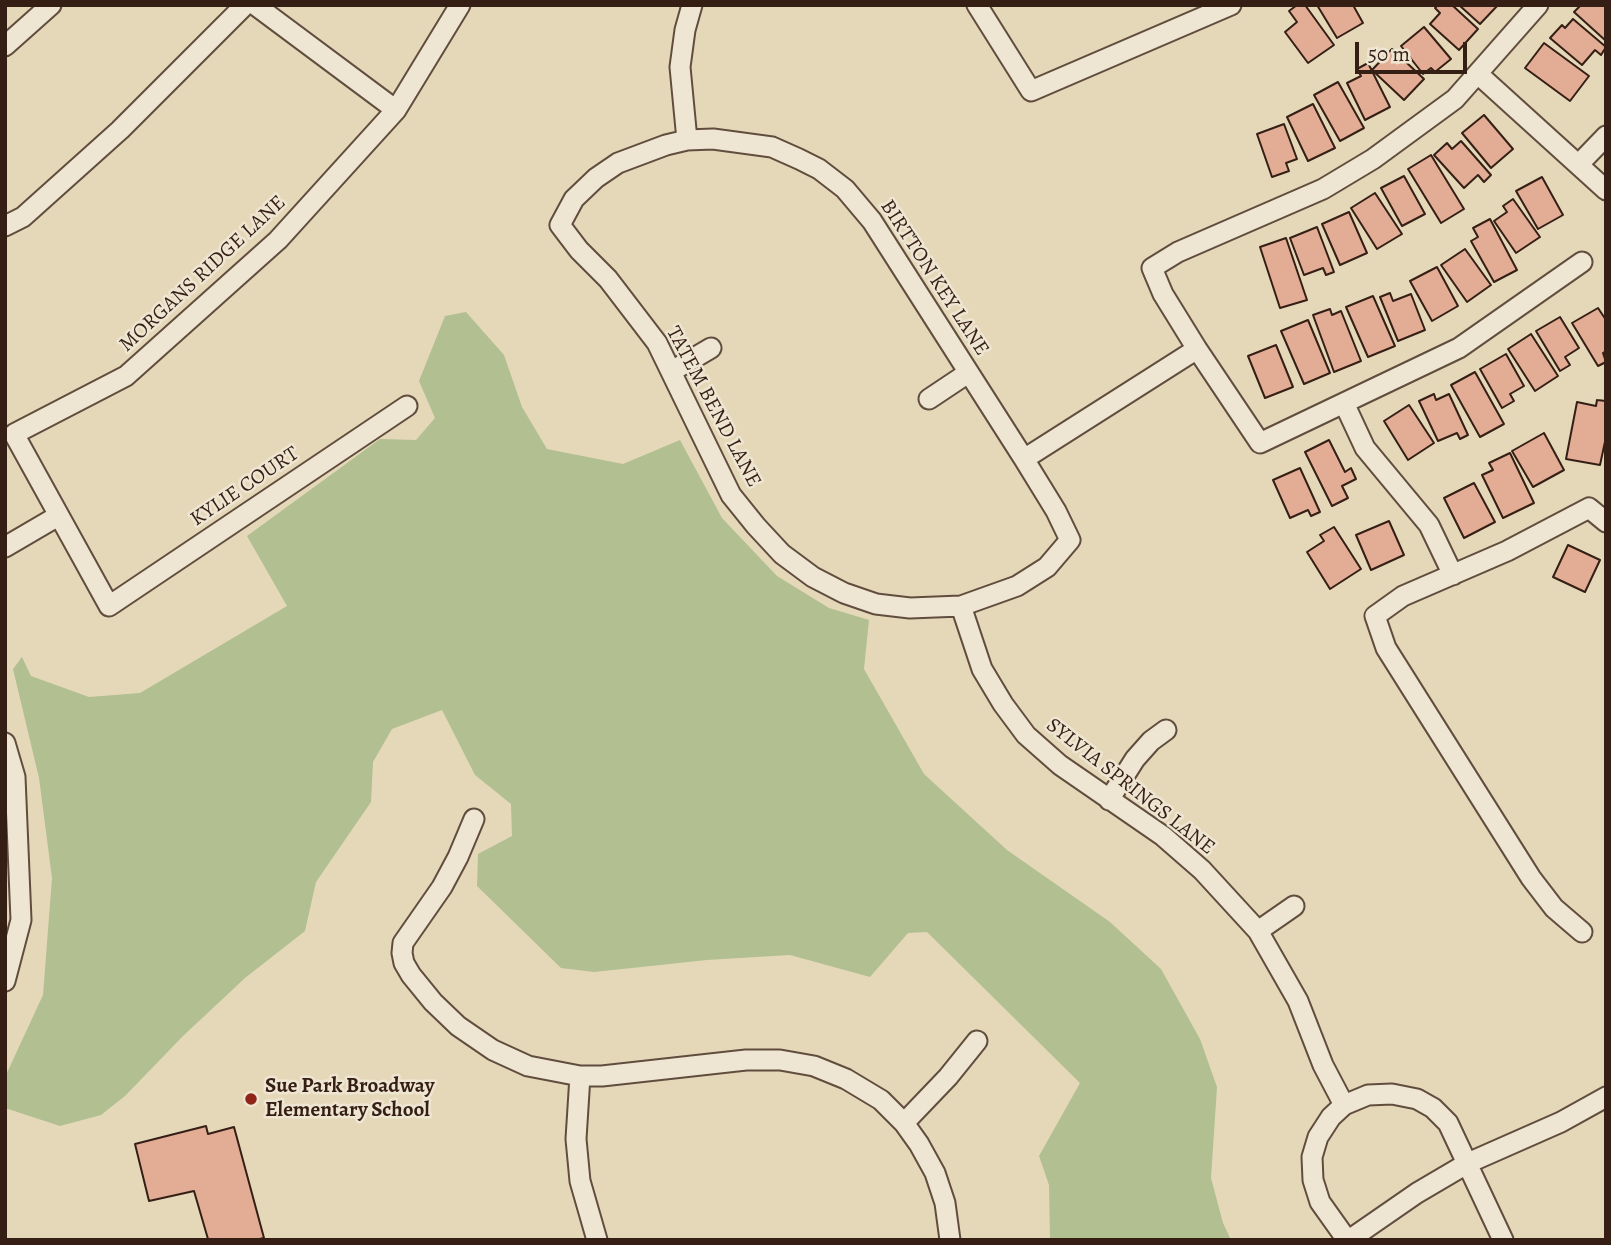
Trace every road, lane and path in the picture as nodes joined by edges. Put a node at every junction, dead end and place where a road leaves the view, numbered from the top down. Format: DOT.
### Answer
graph roads {
  1 [pos="51,5"];
  2 [pos="245,5"];
  3 [pos="254,5"];
  4 [pos="460,5"];
  5 [pos="692,5"];
  6 [pos="977,5"];
  7 [pos="1538,5"];
  8 [pos="1227,6"];
  9 [pos="5,46"];
  10 [pos="1478,74"];
  11 [pos="397,110"];
  12 [pos="1606,136"];
  13 [pos="687,140"];
  14 [pos="1579,164"];
  15 [pos="1606,190"];
  16 [pos="560,225"];
  17 [pos="5,226"];
  18 [pos="1582,262"];
  19 [pos="711,348"];
  20 [pos="1197,349"];
  21 [pos="672,371"];
  22 [pos="968,373"];
  23 [pos="929,399"];
  24 [pos="1344,403"];
  25 [pos="407,406"];
  26 [pos="1024,458"];
  27 [pos="58,516"];
  28 [pos="1606,523"];
  29 [pos="1070,540"];
  30 [pos="5,547"];
  31 [pos="1453,575"];
  32 [pos="961,606"];
  33 [pos="1166,730"];
  34 [pos="5,743"];
  35 [pos="1108,800"];
  36 [pos="474,819"];
  37 [pos="1294,905"];
  38 [pos="1258,931"];
  39 [pos="1582,932"];
  40 [pos="5,981"];
  41 [pos="977,1041"];
  42 [pos="580,1076"];
  43 [pos="1606,1097"];
  44 [pos="1345,1105"];
  45 [pos="904,1123"];
  46 [pos="1468,1163"];
  47 [pos="597,1240"];
  48 [pos="950,1240"];
  49 [pos="1348,1240"];
  50 [pos="1503,1240"];
  1 -- 9 [label="street"];
  2 -- 17 [label="street"];
  3 -- 11 [label="street"];
  4 -- 11 [label="street, MORGANS RIDGE LANE"];
  5 -- 13 [label="street"];
  6 -- 8 [label="street"];
  7 -- 10 [label="street"];
  10 -- 14 [label="street"];
  10 -- 20 [label="street"];
  11 -- 27 [label="street, MORGANS RIDGE LANE"];
  12 -- 14 [label="street"];
  13 -- 16 [label="street, BIRTTON KEY LANE"];
  13 -- 22 [label="street, BIRTTON KEY LANE"];
  14 -- 15 [label="street"];
  16 -- 21 [label="street, TATEM BEND LANE"];
  18 -- 24 [label="street"];
  19 -- 21 [label="street"];
  20 -- 24 [label="street"];
  20 -- 26 [label="street"];
  21 -- 32 [label="street, TATEM BEND LANE"];
  22 -- 23 [label="street"];
  22 -- 26 [label="street, BIRTTON KEY LANE"];
  24 -- 31 [label="street"];
  25 -- 27 [label="street, KYLIE COURT"];
  26 -- 29 [label="street, BIRTTON KEY LANE"];
  27 -- 30 [label="street"];
  28 -- 31 [label="street"];
  29 -- 32 [label="street, TATEM BEND LANE"];
  31 -- 39 [label="street"];
  32 -- 35 [label="street, SYLVIA SPRINGS LANE"];
  33 -- 35 [label="street"];
  34 -- 40 [label="street"];
  35 -- 38 [label="street, SYLVIA SPRINGS LANE"];
  36 -- 42 [label="street"];
  37 -- 38 [label="street"];
  38 -- 44 [label="street, SYLVIA SPRINGS LANE"];
  41 -- 45 [label="street"];
  42 -- 45 [label="street"];
  42 -- 47 [label="street"];
  43 -- 46 [label="street"];
  44 -- 46 [label="street"];
  44 -- 49 [label="street"];
  45 -- 48 [label="street"];
  46 -- 49 [label="street"];
  46 -- 50 [label="street"];
}
